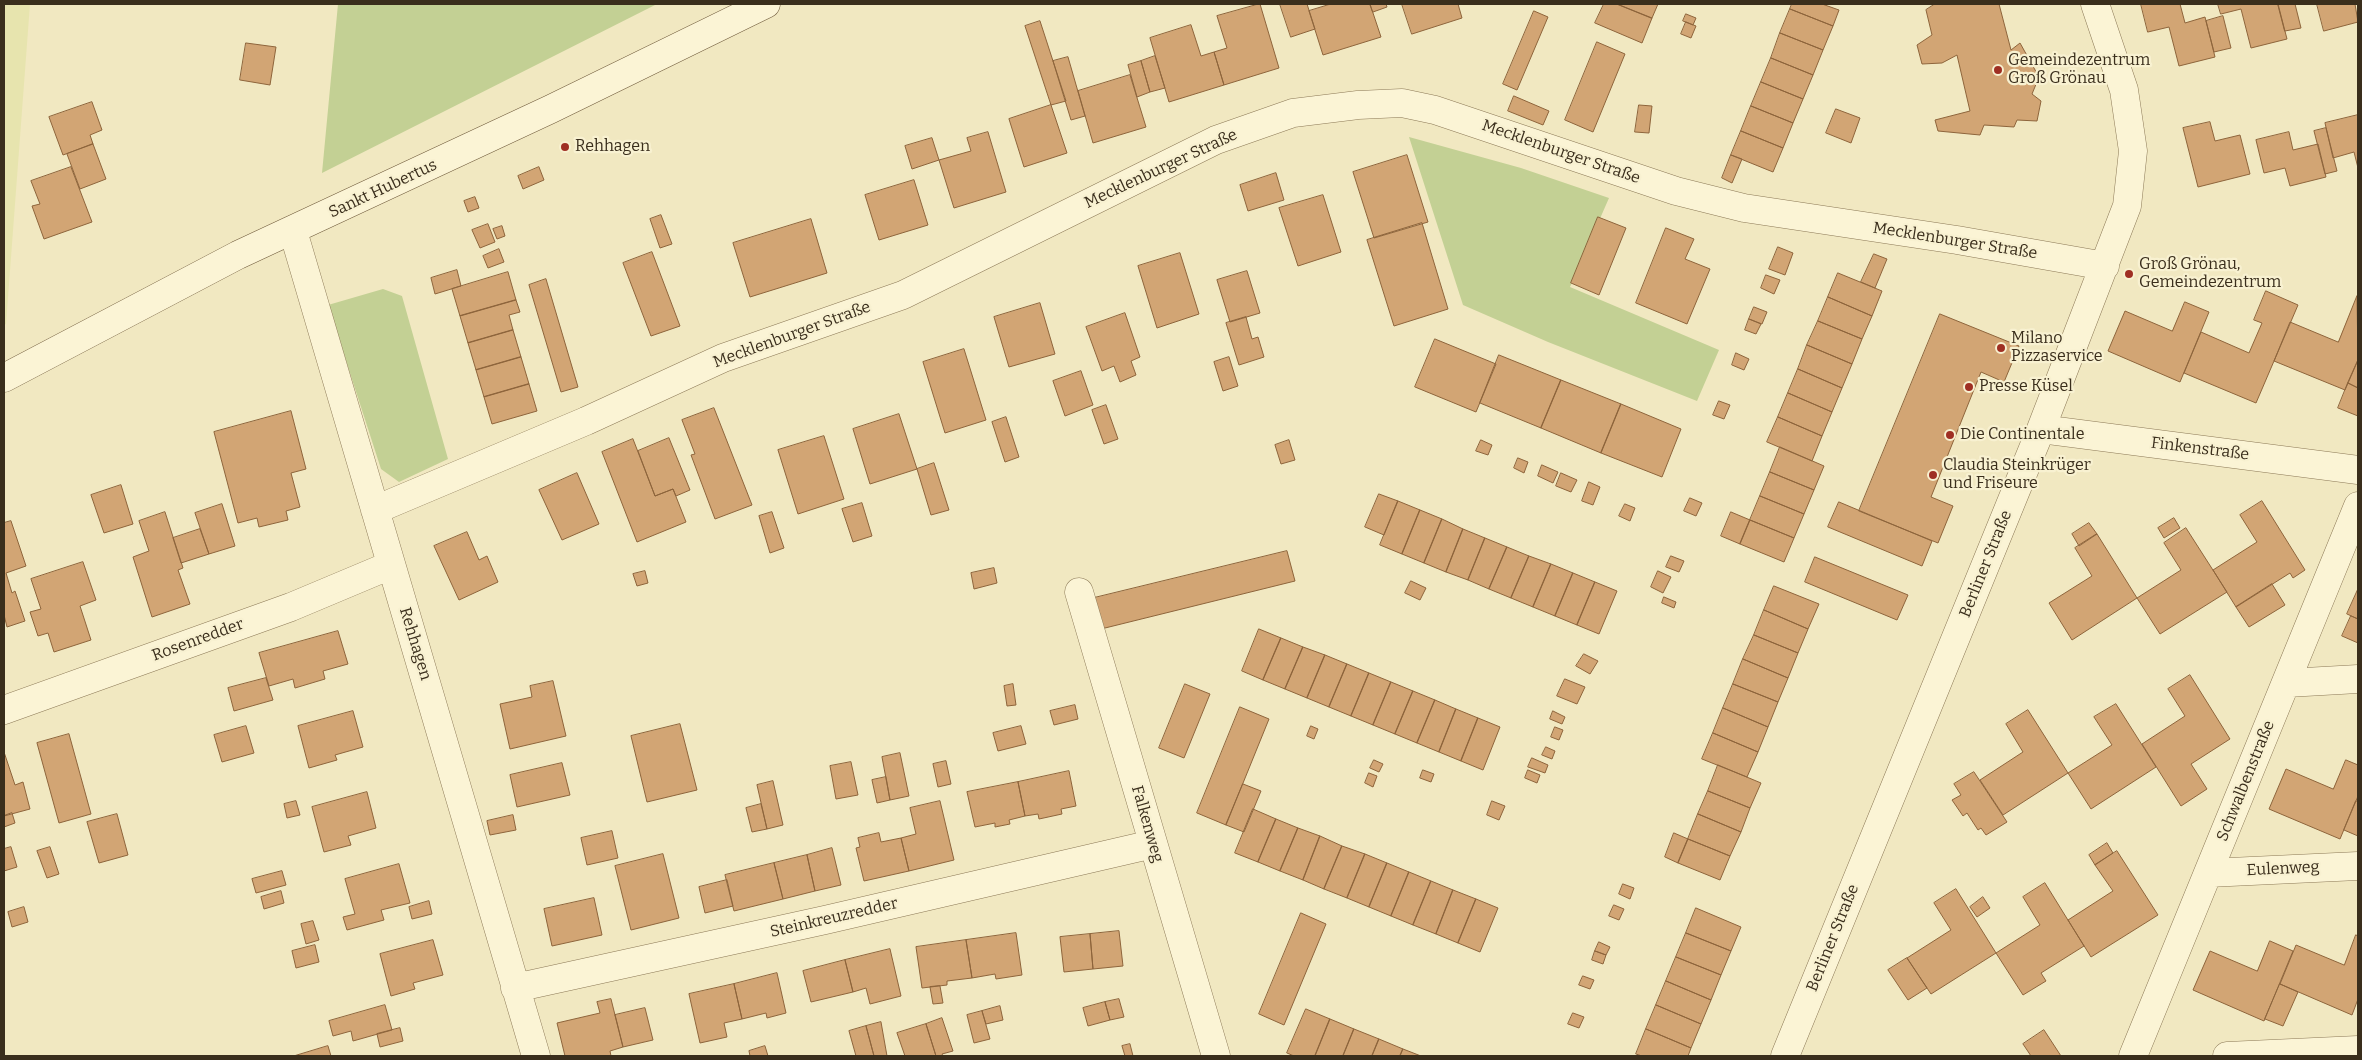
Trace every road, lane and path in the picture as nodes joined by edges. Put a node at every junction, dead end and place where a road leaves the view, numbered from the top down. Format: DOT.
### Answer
graph roads {
  1 [pos="766,4"];
  2 [pos="2095,4"];
  3 [pos="293,231"];
  4 [pos="2105,266"];
  5 [pos="4,378"];
  6 [pos="2041,429"];
  7 [pos="2358,470"];
  8 [pos="2358,506"];
  9 [pos="375,510"];
  10 [pos="391,565"];
  11 [pos="1079,592"];
  12 [pos="2358,679"];
  13 [pos="2287,682"];
  14 [pos="4,710"];
  15 [pos="1153,844"];
  16 [pos="2358,866"];
  17 [pos="2208,873"];
  18 [pos="515,988"];
  19 [pos="2358,1050"];
  20 [pos="536,1056"];
  21 [pos="1216,1056"];
  22 [pos="1785,1056"];
  23 [pos="2134,1056"];
  24 [pos="2227,1056"];
  1 -- 3 [label="street, Sankt Hubertus"];
  2 -- 4 [label="street, Berliner Straße"];
  3 -- 5 [label="street, Sankt Hubertus"];
  3 -- 9 [label="street, Rehhagen"];
  4 -- 6 [label="street, Berliner Straße"];
  4 -- 9 [label="street, Mecklenburger Straße"];
  6 -- 7 [label="street, Finkenstraße"];
  6 -- 22 [label="street, Berliner Straße"];
  8 -- 13 [label="street, Schwalbenstraße"];
  9 -- 10 [label="street, Rehhagen"];
  10 -- 14 [label="street, Rosenredder"];
  10 -- 18 [label="street, Rehhagen"];
  11 -- 15 [label="street, Falkenweg"];
  12 -- 13 [label="street"];
  13 -- 17 [label="street, Schwalbenstraße"];
  15 -- 18 [label="street, Steinkreuzredder"];
  15 -- 21 [label="street, Falkenweg"];
  16 -- 17 [label="street, Eulenweg"];
  17 -- 23 [label="street, Schwalbenstraße"];
  18 -- 20 [label="street, Rehhagen"];
  19 -- 24 [label="street"];
}
